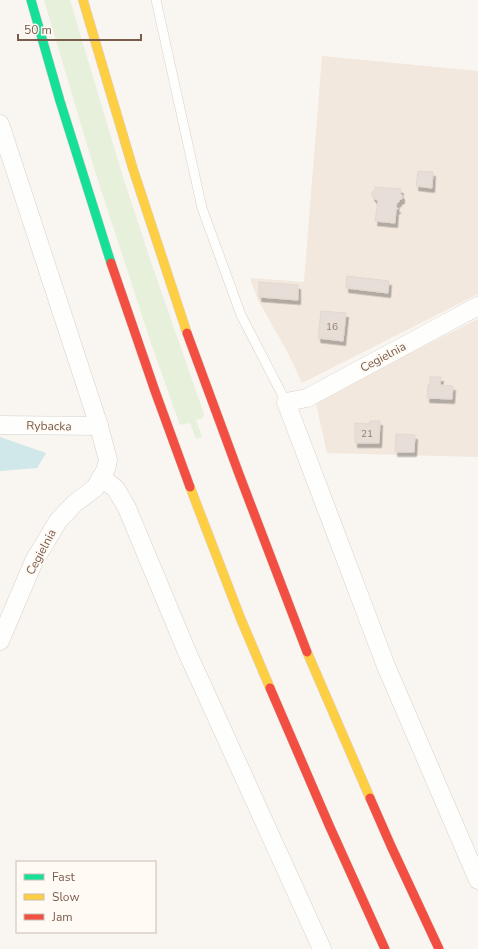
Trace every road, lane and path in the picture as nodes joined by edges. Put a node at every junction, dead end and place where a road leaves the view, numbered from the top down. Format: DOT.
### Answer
graph roads {
  1 [pos="31,0"];
  2 [pos="84,0"];
  3 [pos="156,0"];
  4 [pos="0,124"];
  5 [pos="478,306"];
  6 [pos="286,402"];
  7 [pos="0,425"];
  8 [pos="99,426"];
  9 [pos="101,477"];
  10 [pos="0,641"];
  11 [pos="478,880"];
  12 [pos="322,949"];
  13 [pos="385,949"];
  14 [pos="439,949"];
  1 -- 13 [label="highway"];
  2 -- 14 [label="highway"];
  3 -- 6 [label="lane"];
  4 -- 8 [label="street, Cegielnia"];
  5 -- 6 [label="street, Cegielnia"];
  6 -- 11 [label="street"];
  7 -- 8 [label="street, Rybacka"];
  8 -- 9 [label="street, Cegielnia"];
  9 -- 10 [label="street, Cegielnia"];
  9 -- 12 [label="street"];
}
